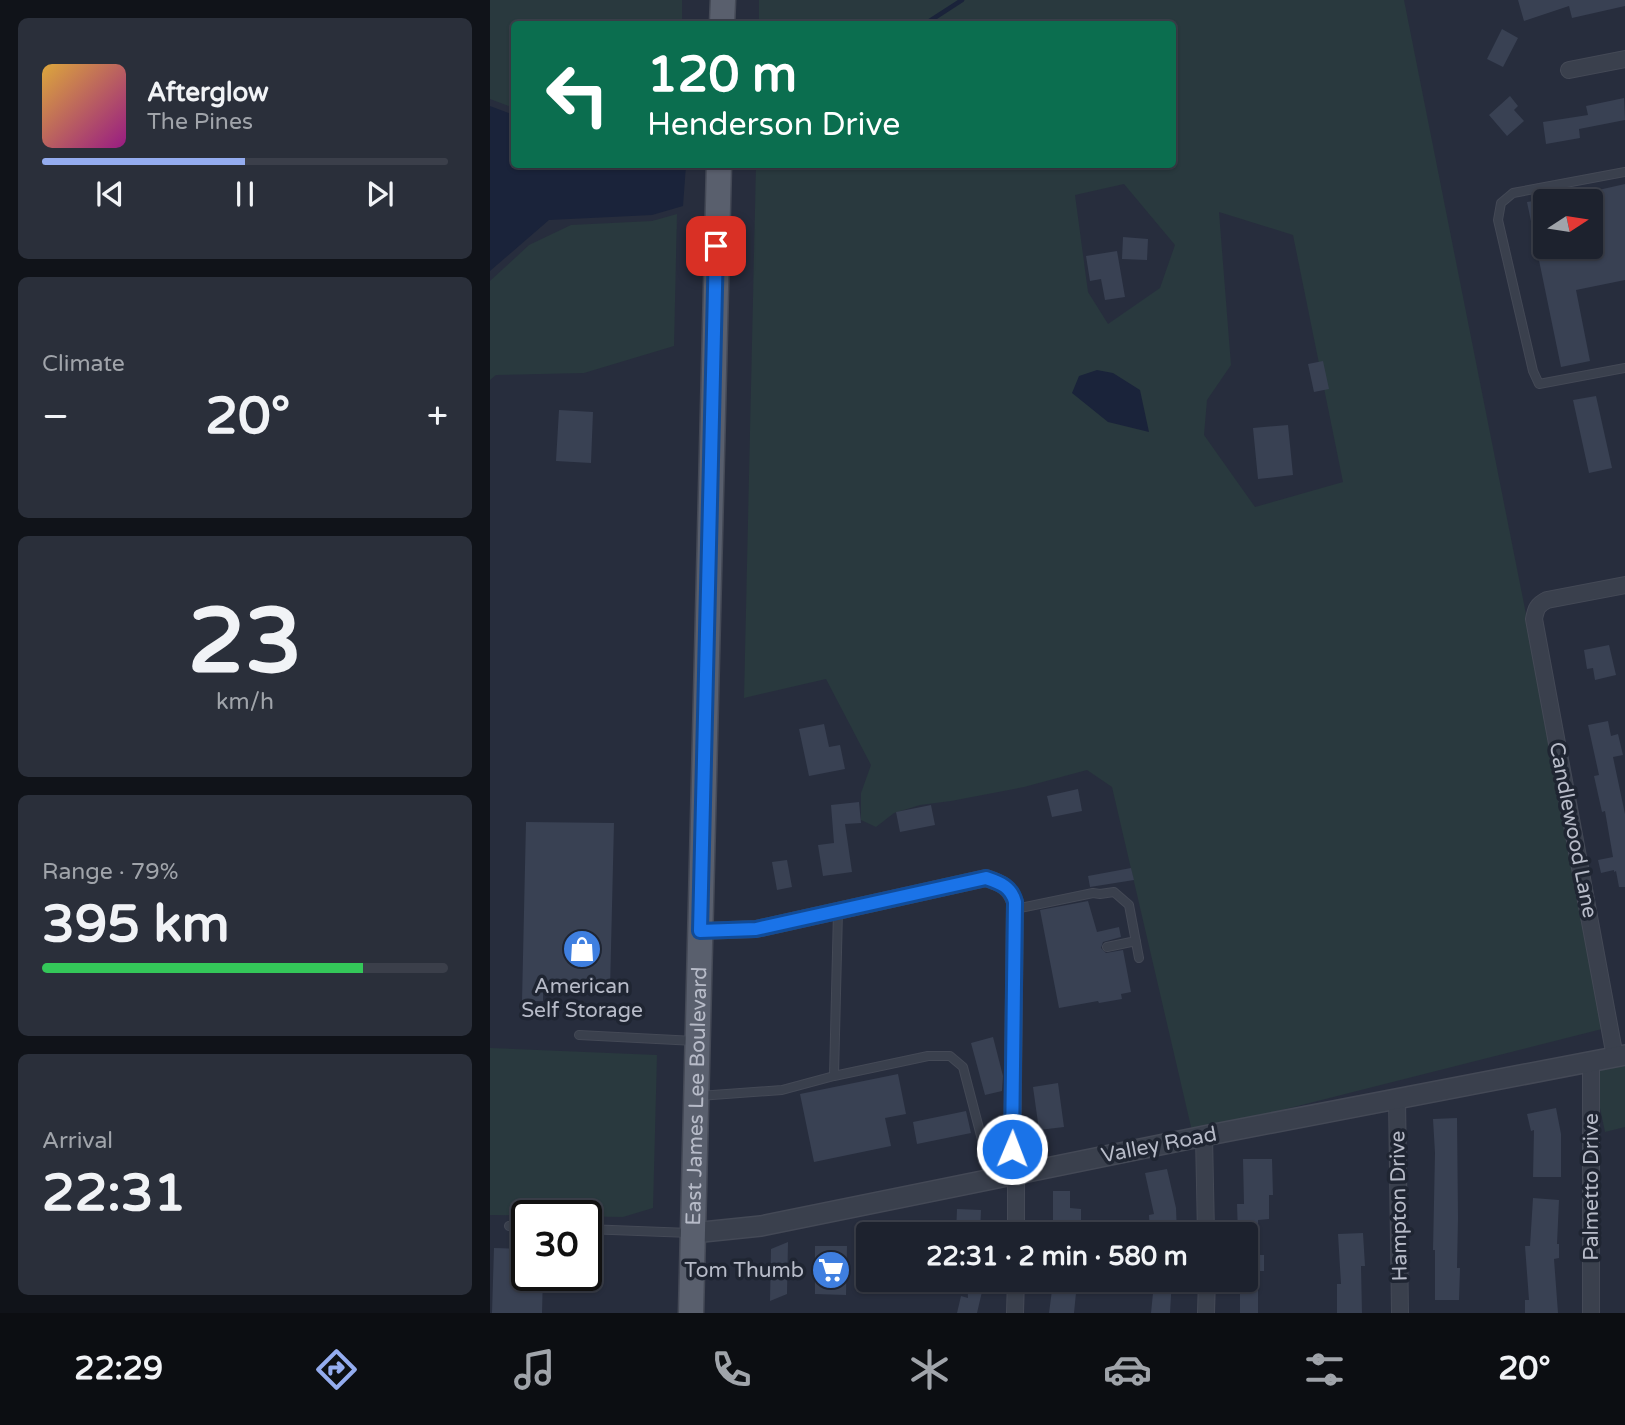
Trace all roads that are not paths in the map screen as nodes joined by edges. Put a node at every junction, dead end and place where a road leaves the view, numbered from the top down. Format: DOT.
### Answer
graph roads {
  1 [pos="723,0"];
  2 [pos="722,21"];
  3 [pos="1625,59"];
  4 [pos="1569,70"];
  5 [pos="719,168"];
  6 [pos="1625,172"];
  7 [pos="1625,368"];
  8 [pos="1625,585"];
  9 [pos="1015,909"];
  10 [pos="838,911"];
  11 [pos="700,931"];
  12 [pos="1136,941"];
  13 [pos="1107,947"];
  14 [pos="1139,958"];
  15 [pos="579,1035"];
  16 [pos="698,1041"];
  17 [pos="1620,1056"];
  18 [pos="1591,1061"];
  19 [pos="834,1076"];
  20 [pos="696,1096"];
  21 [pos="1397,1098"];
  22 [pos="1204,1136"];
  23 [pos="1007,1175"];
  24 [pos="1014,1222"];
  25 [pos="1206,1222"];
  26 [pos="602,1230"];
  27 [pos="693,1233"];
  28 [pos="1016,1292"];
  29 [pos="1207,1292"];
  30 [pos="691,1313"];
  31 [pos="1015,1313"];
  32 [pos="1206,1313"];
  33 [pos="1400,1313"];
  34 [pos="1591,1313"];
  1 -- 2 [label="main road"];
  3 -- 4 [label="street"];
  5 -- 11 [label="main road, East James Lee Boulevard"];
  6 -- 7 [label="lane"];
  8 -- 17 [label="street, Candlewood Lane"];
  9 -- 10 [label="street"];
  9 -- 12 [label="lane"];
  9 -- 23 [label="street"];
  10 -- 11 [label="street"];
  10 -- 19 [label="lane"];
  11 -- 16 [label="main road, East James Lee Boulevard"];
  12 -- 13 [label="lane"];
  12 -- 14 [label="lane"];
  15 -- 16 [label="lane"];
  16 -- 20 [label="main road, East James Lee Boulevard"];
  17 -- 18 [label="street, Valley Road"];
  18 -- 21 [label="street, Valley Road"];
  18 -- 34 [label="street, Palmetto Drive"];
  19 -- 20 [label="lane"];
  19 -- 23 [label="lane"];
  20 -- 27 [label="main road, East James Lee Boulevard"];
  21 -- 22 [label="street, Valley Road"];
  21 -- 33 [label="street, Hampton Drive"];
  22 -- 23 [label="street, Valley Road"];
  22 -- 25 [label="street"];
  23 -- 24 [label="street"];
  23 -- 27 [label="street, Valley Road"];
  26 -- 27 [label="lane"];
  27 -- 30 [label="main road, East James Lee Boulevard"];
  28 -- 31 [label="street"];
  29 -- 32 [label="street"];
}
